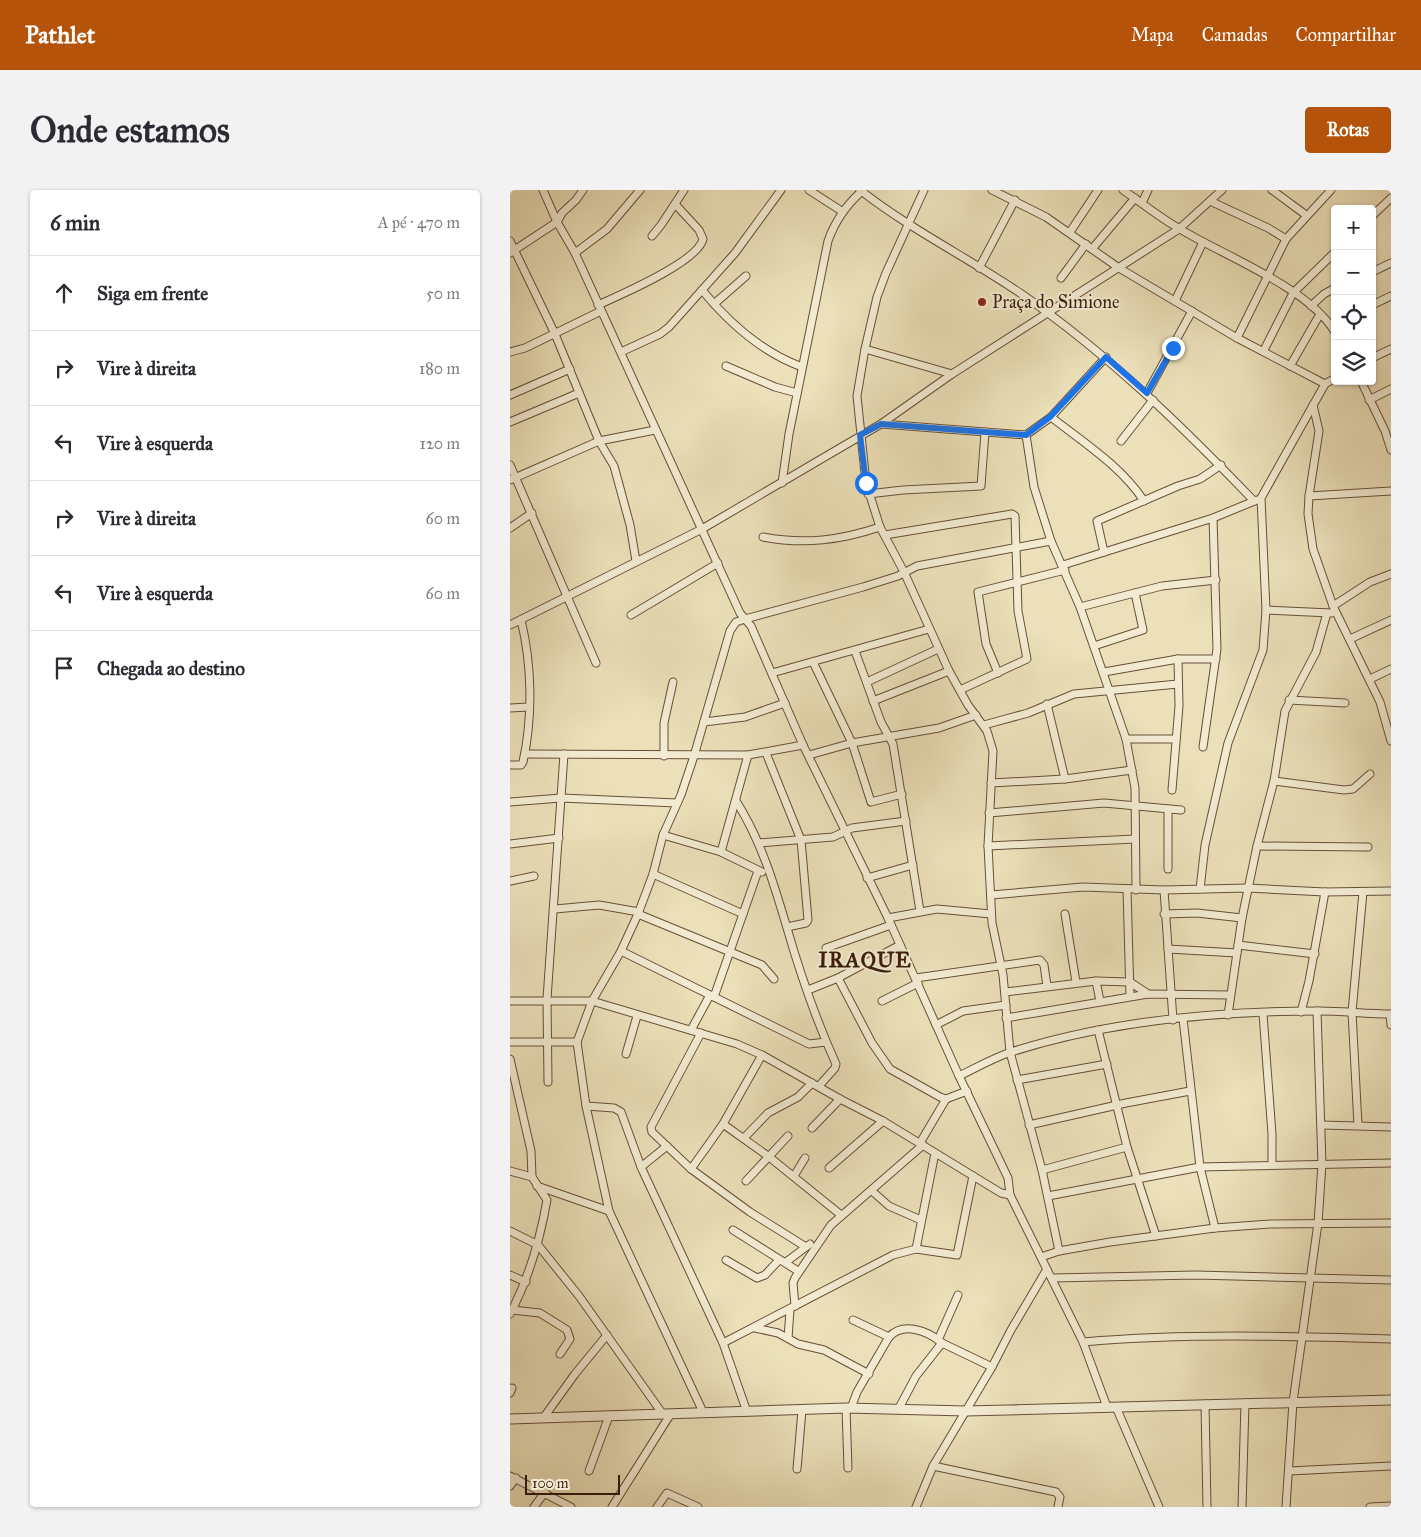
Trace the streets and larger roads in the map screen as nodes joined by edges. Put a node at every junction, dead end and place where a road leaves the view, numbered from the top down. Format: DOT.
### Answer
graph roads {
  1 [pos="543,190"];
  2 [pos="583,190"];
  3 [pos="640,190"];
  4 [pos="684,190"];
  5 [pos="781,190"];
  6 [pos="809,190"];
  7 [pos="861,190"];
  8 [pos="924,190"];
  9 [pos="992,190"];
  10 [pos="1098,190"];
  11 [pos="1123,190"];
  12 [pos="1148,190"];
  13 [pos="1222,190"];
  14 [pos="1272,190"];
  15 [pos="1331,190"];
  16 [pos="1134,198"];
  17 [pos="1391,198"];
  18 [pos="1015,200"];
  19 [pos="1210,201"];
  20 [pos="1142,203"];
  21 [pos="675,204"];
  22 [pos="843,212"];
  23 [pos="1376,212"];
  24 [pos="1306,215"];
  25 [pos="557,222"];
  26 [pos="908,224"];
  27 [pos="1179,229"];
  28 [pos="1070,232"];
  29 [pos="652,236"];
  30 [pos="1286,239"];
  31 [pos="510,241"];
  32 [pos="1204,242"];
  33 [pos="1089,246"];
  34 [pos="512,251"];
  35 [pos="575,253"];
  36 [pos="1331,256"];
  37 [pos="1391,263"];
  38 [pos="978,268"];
  39 [pos="1119,268"];
  40 [pos="1376,270"];
  41 [pos="746,276"];
  42 [pos="1267,277"];
  43 [pos="1061,278"];
  44 [pos="702,290"];
  45 [pos="1331,290"];
  46 [pos="1293,293"];
  47 [pos="1391,296"];
  48 [pos="1175,301"];
  49 [pos="1376,303"];
  50 [pos="714,304"];
  51 [pos="1311,306"];
  52 [pos="600,308"];
  53 [pos="1192,311"];
  54 [pos="1048,313"];
  55 [pos="1320,314"];
  56 [pos="1331,324"];
  57 [pos="555,334"];
  58 [pos="1237,338"];
  59 [pos="865,349"];
  60 [pos="1391,349"];
  61 [pos="1264,350"];
  62 [pos="510,352"];
  63 [pos="620,352"];
  64 [pos="1376,356"];
  65 [pos="1106,357"];
  66 [pos="726,366"];
  67 [pos="1290,366"];
  68 [pos="802,367"];
  69 [pos="570,369"];
  70 [pos="952,374"];
  71 [pos="1331,380"];
  72 [pos="1325,384"];
  73 [pos="1363,385"];
  74 [pos="1391,389"];
  75 [pos="579,393"];
  76 [pos="797,393"];
  77 [pos="1147,393"];
  78 [pos="510,395"];
  79 [pos="1153,400"];
  80 [pos="1369,400"];
  81 [pos="1313,405"];
  82 [pos="1051,416"];
  83 [pos="510,422"];
  84 [pos="881,424"];
  85 [pos="655,430"];
  86 [pos="985,432"];
  87 [pos="860,435"];
  88 [pos="1026,435"];
  89 [pos="600,441"];
  90 [pos="1121,441"];
  91 [pos="1391,450"];
  92 [pos="510,465"];
  93 [pos="1221,465"];
  94 [pos="513,479"];
  95 [pos="782,482"];
  96 [pos="1391,491"];
  97 [pos="868,494"];
  98 [pos="1309,496"];
  99 [pos="1258,499"];
  100 [pos="1144,501"];
  101 [pos="532,513"];
  102 [pos="1213,518"];
  103 [pos="880,527"];
  104 [pos="510,528"];
  105 [pos="702,528"];
  106 [pos="885,535"];
  107 [pos="763,537"];
  108 [pos="1051,541"];
  109 [pos="1016,547"];
  110 [pos="1104,552"];
  111 [pos="636,561"];
  112 [pos="718,564"];
  113 [pos="1064,567"];
  114 [pos="904,572"];
  115 [pos="1391,574"];
  116 [pos="1216,580"];
  117 [pos="1017,583"];
  118 [pos="1135,593"];
  119 [pos="568,596"];
  120 [pos="1333,606"];
  121 [pos="1080,607"];
  122 [pos="1266,610"];
  123 [pos="1326,613"];
  124 [pos="1337,614"];
  125 [pos="632,615"];
  126 [pos="745,618"];
  127 [pos="521,620"];
  128 [pos="1391,620"];
  129 [pos="510,625"];
  130 [pos="929,629"];
  131 [pos="1350,639"];
  132 [pos="1094,646"];
  133 [pos="938,649"];
  134 [pos="855,651"];
  135 [pos="1178,659"];
  136 [pos="1216,659"];
  137 [pos="596,662"];
  138 [pos="813,662"];
  139 [pos="1391,669"];
  140 [pos="949,671"];
  141 [pos="1104,672"];
  142 [pos="772,673"];
  143 [pos="998,673"];
  144 [pos="1370,679"];
  145 [pos="673,682"];
  146 [pos="867,682"];
  147 [pos="1178,684"];
  148 [pos="1110,689"];
  149 [pos="960,690"];
  150 [pos="1289,700"];
  151 [pos="873,701"];
  152 [pos="785,704"];
  153 [pos="1046,704"];
  154 [pos="1345,704"];
  155 [pos="529,707"];
  156 [pos="510,708"];
  157 [pos="976,715"];
  158 [pos="704,722"];
  159 [pos="984,725"];
  160 [pos="888,738"];
  161 [pos="1126,739"];
  162 [pos="1176,739"];
  163 [pos="1391,741"];
  164 [pos="852,743"];
  165 [pos="803,745"];
  166 [pos="1202,747"];
  167 [pos="766,753"];
  168 [pos="525,754"];
  169 [pos="564,754"];
  170 [pos="748,755"];
  171 [pos="809,755"];
  172 [pos="664,756"];
  173 [pos="694,756"];
  174 [pos="510,766"];
  175 [pos="1132,770"];
  176 [pos="1370,774"];
  177 [pos="1065,779"];
  178 [pos="1274,781"];
  179 [pos="991,784"];
  180 [pos="1172,790"];
  181 [pos="902,794"];
  182 [pos="561,798"];
  183 [pos="736,801"];
  184 [pos="510,802"];
  185 [pos="677,803"];
  186 [pos="1134,804"];
  187 [pos="1168,808"];
  188 [pos="1181,810"];
  189 [pos="989,813"];
  190 [pos="906,821"];
  191 [pos="846,832"];
  192 [pos="662,835"];
  193 [pos="558,838"];
  194 [pos="1136,839"];
  195 [pos="800,840"];
  196 [pos="759,843"];
  197 [pos="510,844"];
  198 [pos="988,846"];
  199 [pos="1257,846"];
  200 [pos="1368,847"];
  201 [pos="721,852"];
  202 [pos="913,865"];
  203 [pos="1168,868"];
  204 [pos="758,871"];
  205 [pos="653,874"];
  206 [pos="769,874"];
  207 [pos="534,876"];
  208 [pos="867,878"];
  209 [pos="510,882"];
  210 [pos="1248,888"];
  211 [pos="1127,889"];
  212 [pos="1200,889"];
  213 [pos="1136,890"];
  214 [pos="1164,890"];
  215 [pos="1391,891"];
  216 [pos="1325,892"];
  217 [pos="1363,892"];
  218 [pos="991,895"];
  219 [pos="554,909"];
  220 [pos="920,910"];
  221 [pos="638,913"];
  222 [pos="743,914"];
  223 [pos="991,914"];
  224 [pos="1065,914"];
  225 [pos="1164,914"];
  226 [pos="1242,918"];
  227 [pos="889,922"];
  228 [pos="786,927"];
  229 [pos="900,945"];
  230 [pos="826,948"];
  231 [pos="1237,949"];
  232 [pos="1168,950"];
  233 [pos="621,951"];
  234 [pos="729,953"];
  235 [pos="1315,954"];
  236 [pos="1002,964"];
  237 [pos="838,978"];
  238 [pos="774,979"];
  239 [pos="917,980"];
  240 [pos="1096,980"];
  241 [pos="1076,982"];
  242 [pos="1130,982"];
  243 [pos="1047,986"];
  244 [pos="808,990"];
  245 [pos="1005,992"];
  246 [pos="1148,994"];
  247 [pos="1172,994"];
  248 [pos="1230,995"];
  249 [pos="712,996"];
  250 [pos="1130,996"];
  251 [pos="546,999"];
  252 [pos="510,1000"];
  253 [pos="592,1001"];
  254 [pos="882,1001"];
  255 [pos="1100,1001"];
  256 [pos="1006,1004"];
  257 [pos="1317,1011"];
  258 [pos="1301,1012"];
  259 [pos="1352,1012"];
  260 [pos="1263,1014"];
  261 [pos="1390,1014"];
  262 [pos="1228,1015"];
  263 [pos="637,1016"];
  264 [pos="1006,1018"];
  265 [pos="1183,1019"];
  266 [pos="1172,1020"];
  267 [pos="936,1025"];
  268 [pos="1391,1025"];
  269 [pos="691,1030"];
  270 [pos="1098,1030"];
  271 [pos="702,1033"];
  272 [pos="547,1041"];
  273 [pos="510,1042"];
  274 [pos="577,1042"];
  275 [pos="826,1042"];
  276 [pos="1010,1052"];
  277 [pos="626,1054"];
  278 [pos="762,1054"];
  279 [pos="510,1059"];
  280 [pos="1107,1064"];
  281 [pos="959,1076"];
  282 [pos="1017,1080"];
  283 [pos="548,1082"];
  284 [pos="816,1084"];
  285 [pos="967,1091"];
  286 [pos="1190,1091"];
  287 [pos="840,1099"];
  288 [pos="946,1099"];
  289 [pos="1116,1105"];
  290 [pos="586,1106"];
  291 [pos="883,1121"];
  292 [pos="722,1124"];
  293 [pos="1322,1124"];
  294 [pos="1029,1125"];
  295 [pos="1358,1125"];
  296 [pos="1391,1127"];
  297 [pos="812,1128"];
  298 [pos="788,1136"];
  299 [pos="744,1138"];
  300 [pos="922,1144"];
  301 [pos="667,1146"];
  302 [pos="1127,1147"];
  303 [pos="935,1153"];
  304 [pos="768,1156"];
  305 [pos="805,1158"];
  306 [pos="1322,1164"];
  307 [pos="1391,1164"];
  308 [pos="1272,1165"];
  309 [pos="641,1167"];
  310 [pos="1200,1167"];
  311 [pos="829,1168"];
  312 [pos="510,1170"];
  313 [pos="691,1170"];
  314 [pos="1042,1170"];
  315 [pos="794,1176"];
  316 [pos="973,1176"];
  317 [pos="532,1178"];
  318 [pos="1138,1178"];
  319 [pos="746,1181"];
  320 [pos="537,1186"];
  321 [pos="872,1191"];
  322 [pos="1010,1195"];
  323 [pos="1048,1196"];
  324 [pos="609,1211"];
  325 [pos="842,1215"];
  326 [pos="921,1220"];
  327 [pos="1318,1223"];
  328 [pos="1391,1223"];
  329 [pos="1215,1228"];
  330 [pos="733,1230"];
  331 [pos="510,1231"];
  332 [pos="1156,1236"];
  333 [pos="821,1238"];
  334 [pos="538,1246"];
  335 [pos="806,1246"];
  336 [pos="916,1249"];
  337 [pos="1059,1251"];
  338 [pos="1040,1257"];
  339 [pos="726,1260"];
  340 [pos="783,1261"];
  341 [pos="1047,1269"];
  342 [pos="798,1271"];
  343 [pos="510,1275"];
  344 [pos="1052,1278"];
  345 [pos="1309,1279"];
  346 [pos="1391,1280"];
  347 [pos="526,1282"];
  348 [pos="958,1296"];
  349 [pos="792,1308"];
  350 [pos="511,1312"];
  351 [pos="853,1320"];
  352 [pos="755,1328"];
  353 [pos="607,1335"];
  354 [pos="889,1337"];
  355 [pos="1302,1337"];
  356 [pos="788,1338"];
  357 [pos="1391,1339"];
  358 [pos="940,1342"];
  359 [pos="1083,1342"];
  360 [pos="723,1343"];
  361 [pos="560,1354"];
  362 [pos="992,1367"];
  363 [pos="869,1374"];
  364 [pos="1391,1400"];
  365 [pos="1293,1402"];
  366 [pos="1245,1403"];
  367 [pos="1205,1404"];
  368 [pos="1112,1407"];
  369 [pos="849,1408"];
  370 [pos="899,1408"];
  371 [pos="802,1410"];
  372 [pos="966,1411"];
  373 [pos="703,1412"];
  374 [pos="747,1412"];
  375 [pos="666,1414"];
  376 [pos="609,1416"];
  377 [pos="544,1417"];
  378 [pos="510,1418"];
  379 [pos="933,1466"];
  380 [pos="1391,1466"];
  381 [pos="848,1468"];
  382 [pos="797,1469"];
  383 [pos="590,1470"];
  384 [pos="1289,1471"];
  385 [pos="513,1477"];
  386 [pos="510,1486"];
  387 [pos="545,1492"];
  388 [pos="1391,1506"];
  389 [pos="534,1507"];
  390 [pos="571,1507"];
  391 [pos="612,1507"];
  392 [pos="657,1507"];
  393 [pos="698,1507"];
  394 [pos="916,1507"];
  395 [pos="1058,1507"];
  396 [pos="1159,1507"];
  397 [pos="1207,1507"];
  398 [pos="1242,1507"];
  399 [pos="1286,1507"];
  400 [pos="1370,1507"];
  1 -- 25 [label="street"];
  2 -- 25 [label="street"];
  3 -- 35 [label="street"];
  4 -- 21 [label="street"];
  5 -- 44 [label="street"];
  6 -- 22 [label="street"];
  7 -- 22 [label="street"];
  7 -- 26 [label="street"];
  8 -- 26 [label="street"];
  9 -- 18 [label="street"];
  10 -- 28 [label="street"];
  11 -- 16 [label="street"];
  12 -- 20 [label="street"];
  13 -- 19 [label="street"];
  14 -- 24 [label="street"];
  15 -- 24 [label="street"];
  16 -- 20 [label="street"];
  16 -- 33 [label="street"];
  17 -- 23 [label="street"];
  18 -- 28 [label="street"];
  18 -- 38 [label="street"];
  19 -- 27 [label="street"];
  19 -- 30 [label="street"];
  20 -- 27 [label="street"];
  21 -- 29 [label="street"];
  21 -- 52 [label="street"];
  22 -- 68 [label="street"];
  24 -- 30 [label="street"];
  25 -- 34 [label="street"];
  25 -- 35 [label="street"];
  26 -- 38 [label="street"];
  26 -- 59 [label="street"];
  27 -- 32 [label="street"];
  27 -- 39 [label="street"];
  28 -- 33 [label="street"];
  30 -- 42 [label="street"];
  31 -- 34 [label="street"];
  32 -- 42 [label="street"];
  32 -- 48 [label="street"];
  33 -- 39 [label="street"];
  33 -- 43 [label="street"];
  34 -- 57 [label="street"];
  35 -- 52 [label="street"];
  36 -- 46 [label="street"];
  37 -- 40 [label="street"];
  38 -- 54 [label="street"];
  39 -- 48 [label="street"];
  39 -- 54 [label="street"];
  41 -- 50 [label="street"];
  42 -- 46 [label="street"];
  42 -- 58 [label="street"];
  44 -- 50 [label="street"];
  44 -- 63 [label="street"];
  45 -- 51 [label="street"];
  46 -- 51 [label="street"];
  46 -- 61 [label="street"];
  47 -- 49 [label="street"];
  48 -- 53 [label="street"];
  50 -- 68 [label="street"];
  51 -- 55 [label="street"];
  52 -- 57 [label="street"];
  52 -- 63 [label="street"];
  53 -- 58 [label="street"];
  53 -- 77 [label="street"];
  54 -- 65 [label="street"];
  54 -- 70 [label="street"];
  55 -- 56 [label="street"];
  55 -- 67 [label="street"];
  57 -- 62 [label="street"];
  57 -- 69 [label="street"];
  58 -- 61 [label="street"];
  59 -- 70 [label="street"];
  59 -- 87 [label="street"];
  60 -- 64 [label="street"];
  61 -- 67 [label="street"];
  63 -- 85 [label="street"];
  65 -- 77 [label="street"];
  65 -- 82 [label="street"];
  66 -- 76 [label="street"];
  67 -- 72 [label="street"];
  68 -- 76 [label="street"];
  69 -- 75 [label="street"];
  69 -- 78 [label="street"];
  70 -- 84 [label="street"];
  71 -- 72 [label="street"];
  72 -- 81 [label="street"];
  73 -- 80 [label="street"];
  74 -- 80 [label="street"];
  75 -- 83 [label="street"];
  75 -- 89 [label="street"];
  76 -- 95 [label="street"];
  77 -- 79 [label="street"];
  79 -- 90 [label="street"];
  79 -- 93 [label="street"];
  80 -- 91 [label="street"];
  81 -- 98 [label="street"];
  81 -- 99 [label="street"];
  82 -- 88 [label="street"];
  82 -- 100 [label="street"];
  84 -- 86 [label="street"];
  84 -- 87 [label="street"];
  85 -- 89 [label="street"];
  85 -- 105 [label="street"];
  86 -- 88 [label="street"];
  86 -- 97 [label="street"];
  87 -- 95 [label="street"];
  87 -- 97 [label="street"];
  88 -- 108 [label="street"];
  89 -- 94 [label="street"];
  89 -- 111 [label="street"];
  92 -- 94 [label="street"];
  93 -- 99 [label="street"];
  93 -- 100 [label="street"];
  94 -- 101 [label="street"];
  95 -- 105 [label="street"];
  96 -- 98 [label="street"];
  97 -- 103 [label="street"];
  98 -- 120 [label="street"];
  99 -- 102 [label="street"];
  99 -- 122 [label="street"];
  100 -- 110 [label="street"];
  101 -- 104 [label="street"];
  101 -- 119 [label="street"];
  102 -- 110 [label="street"];
  102 -- 116 [label="street"];
  103 -- 106 [label="street"];
  103 -- 107 [label="street"];
  105 -- 111 [label="street"];
  105 -- 112 [label="street"];
  106 -- 109 [label="street"];
  106 -- 114 [label="street"];
  108 -- 109 [label="street"];
  108 -- 113 [label="street"];
  109 -- 114 [label="street"];
  109 -- 117 [label="street"];
  110 -- 113 [label="street"];
  111 -- 119 [label="street"];
  112 -- 125 [label="street"];
  112 -- 126 [label="street"];
  113 -- 117 [label="street"];
  113 -- 121 [label="street"];
  114 -- 126 [label="street"];
  114 -- 130 [label="street"];
  115 -- 120 [label="street"];
  116 -- 118 [label="street"];
  116 -- 136 [label="street"];
  117 -- 143 [label="street"];
  117 -- 143 [label="street"];
  118 -- 121 [label="street"];
  118 -- 132 [label="street"];
  119 -- 127 [label="street"];
  119 -- 137 [label="street"];
  120 -- 124 [label="street"];
  121 -- 132 [label="street"];
  122 -- 123 [label="street"];
  122 -- 212 [label="street"];
  123 -- 124 [label="street"];
  123 -- 150 [label="street"];
  124 -- 131 [label="street"];
  126 -- 142 [label="street"];
  126 -- 158 [label="street"];
  127 -- 129 [label="street"];
  127 -- 155 [label="street"];
  128 -- 131 [label="street"];
  130 -- 133 [label="street"];
  130 -- 134 [label="street"];
  131 -- 144 [label="street"];
  132 -- 141 [label="street"];
  133 -- 140 [label="street"];
  133 -- 146 [label="street"];
  134 -- 138 [label="street"];
  134 -- 146 [label="street"];
  135 -- 136 [label="street"];
  135 -- 141 [label="street"];
  135 -- 147 [label="street"];
  136 -- 166 [label="street"];
  138 -- 142 [label="street"];
  138 -- 164 [label="street"];
  139 -- 144 [label="street"];
  140 -- 149 [label="street"];
  140 -- 151 [label="street"];
  141 -- 148 [label="street"];
  142 -- 152 [label="street"];
  143 -- 149 [label="street"];
  144 -- 163 [label="street"];
  145 -- 172 [label="street"];
  146 -- 151 [label="street"];
  147 -- 148 [label="street"];
  147 -- 162 [label="street"];
  148 -- 153 [label="street"];
  148 -- 161 [label="street"];
  149 -- 157 [label="street"];
  150 -- 154 [label="street"];
  150 -- 178 [label="street"];
  151 -- 160 [label="street"];
  152 -- 158 [label="street"];
  152 -- 165 [label="street"];
  153 -- 159 [label="street"];
  153 -- 177 [label="street"];
  155 -- 156 [label="street"];
  155 -- 168 [label="street"];
  157 -- 159 [label="street"];
  157 -- 160 [label="street"];
  158 -- 173 [label="street"];
  159 -- 179 [label="street"];
  160 -- 164 [label="street"];
  160 -- 181 [label="street"];
  161 -- 162 [label="street"];
  161 -- 175 [label="street"];
  162 -- 180 [label="street"];
  164 -- 171 [label="street"];
  164 -- 181 [label="street"];
  165 -- 167 [label="street"];
  165 -- 171 [label="street"];
  167 -- 170 [label="street"];
  167 -- 195 [label="street"];
  168 -- 169 [label="street"];
  168 -- 174 [label="street"];
  169 -- 172 [label="street"];
  169 -- 182 [label="street"];
  170 -- 173 [label="street"];
  170 -- 183 [label="street"];
  171 -- 191 [label="street"];
  172 -- 173 [label="street"];
  173 -- 185 [label="street"];
  175 -- 177 [label="street"];
  175 -- 186 [label="street"];
  176 -- 178 [label="street"];
  177 -- 179 [label="street"];
  178 -- 199 [label="street"];
  179 -- 189 [label="street"];
  181 -- 190 [label="street"];
  182 -- 184 [label="street"];
  182 -- 185 [label="street"];
  182 -- 193 [label="street"];
  183 -- 196 [label="street"];
  183 -- 201 [label="street"];
  185 -- 192 [label="street"];
  186 -- 187 [label="street"];
  186 -- 189 [label="street"];
  186 -- 194 [label="street"];
  187 -- 188 [label="street"];
  187 -- 203 [label="street"];
  189 -- 198 [label="street"];
  190 -- 191 [label="street"];
  190 -- 202 [label="street"];
  191 -- 195 [label="street"];
  191 -- 208 [label="street"];
  192 -- 201 [label="street"];
  192 -- 205 [label="street"];
  193 -- 197 [label="street"];
  193 -- 219 [label="street"];
  194 -- 198 [label="street"];
  194 -- 213 [label="street"];
  195 -- 196 [label="street"];
  195 -- 228 [label="street"];
  196 -- 206 [label="street"];
  198 -- 218 [label="street"];
  199 -- 200 [label="street"];
  199 -- 210 [label="street"];
  201 -- 204 [label="street"];
  202 -- 208 [label="street"];
  202 -- 220 [label="street"];
  204 -- 206 [label="street"];
  204 -- 222 [label="street"];
  205 -- 221 [label="street"];
  205 -- 222 [label="street"];
  206 -- 228 [label="street"];
  207 -- 209 [label="street"];
  208 -- 227 [label="street"];
  210 -- 212 [label="street"];
  210 -- 216 [label="street"];
  210 -- 226 [label="street"];
  211 -- 213 [label="street"];
  211 -- 218 [label="street"];
  211 -- 242 [label="street"];
  212 -- 214 [label="street"];
  213 -- 214 [label="street"];
  214 -- 225 [label="street"];
  215 -- 217 [label="street"];
  216 -- 217 [label="street"];
  216 -- 235 [label="street"];
  217 -- 259 [label="street"];
  218 -- 223 [label="street"];
  219 -- 221 [label="street"];
  219 -- 251 [label="street"];
  220 -- 223 [label="street"];
  220 -- 227 [label="street"];
  221 -- 233 [label="street"];
  221 -- 234 [label="street"];
  222 -- 234 [label="street"];
  223 -- 236 [label="street"];
  224 -- 241 [label="street"];
  225 -- 226 [label="street"];
  225 -- 232 [label="street"];
  226 -- 231 [label="street"];
  227 -- 229 [label="street"];
  227 -- 230 [label="street"];
  228 -- 244 [label="street"];
  229 -- 237 [label="street"];
  229 -- 239 [label="street"];
  231 -- 232 [label="street"];
  231 -- 235 [label="street"];
  231 -- 248 [label="street"];
  232 -- 247 [label="street"];
  233 -- 249 [label="street"];
  233 -- 253 [label="street"];
  234 -- 238 [label="street"];
  234 -- 249 [label="street"];
  235 -- 258 [label="street"];
  236 -- 239 [label="street"];
  236 -- 243 [label="street"];
  236 -- 245 [label="street"];
  237 -- 244 [label="street"];
  237 -- 288 [label="street"];
  239 -- 254 [label="street"];
  239 -- 267 [label="street"];
  240 -- 241 [label="street"];
  240 -- 242 [label="street"];
  240 -- 255 [label="street"];
  241 -- 243 [label="street"];
  242 -- 246 [label="street"];
  242 -- 250 [label="street"];
  243 -- 245 [label="street"];
  244 -- 275 [label="street"];
  245 -- 256 [label="street"];
  246 -- 247 [label="street"];
  246 -- 250 [label="street"];
  247 -- 248 [label="street"];
  247 -- 266 [label="street"];
  248 -- 262 [label="street"];
  249 -- 269 [label="street"];
  249 -- 275 [label="street"];
  250 -- 255 [label="street"];
  251 -- 252 [label="street"];
  251 -- 253 [label="street"];
  251 -- 272 [label="street"];
  253 -- 263 [label="street"];
  253 -- 274 [label="street"];
  255 -- 264 [label="street"];
  256 -- 264 [label="street"];
  256 -- 267 [label="street"];
  257 -- 258 [label="street"];
  257 -- 259 [label="street"];
  257 -- 293 [label="street"];
  258 -- 260 [label="street"];
  259 -- 261 [label="street"];
  259 -- 295 [label="street"];
  260 -- 262 [label="street"];
  260 -- 308 [label="street"];
  261 -- 268 [label="street"];
  262 -- 265 [label="street"];
  263 -- 269 [label="street"];
  263 -- 277 [label="street"];
  264 -- 276 [label="street"];
  265 -- 266 [label="street"];
  265 -- 286 [label="street"];
  266 -- 270 [label="street"];
  267 -- 281 [label="street"];
  269 -- 271 [label="street"];
  270 -- 276 [label="street"];
  270 -- 280 [label="street"];
  271 -- 278 [label="street"];
  271 -- 301 [label="street"];
  272 -- 273 [label="street"];
  272 -- 274 [label="street"];
  272 -- 283 [label="street"];
  274 -- 290 [label="street"];
  275 -- 284 [label="street"];
  276 -- 281 [label="street"];
  276 -- 282 [label="street"];
  278 -- 284 [label="street"];
  278 -- 292 [label="street"];
  279 -- 317 [label="street"];
  280 -- 282 [label="street"];
  280 -- 289 [label="street"];
  281 -- 285 [label="street"];
  282 -- 294 [label="street"];
  284 -- 287 [label="street"];
  284 -- 299 [label="street"];
  285 -- 288 [label="street"];
  285 -- 322 [label="street"];
  286 -- 289 [label="street"];
  286 -- 310 [label="street"];
  287 -- 291 [label="street"];
  287 -- 297 [label="street"];
  288 -- 300 [label="street"];
  289 -- 294 [label="street"];
  289 -- 302 [label="street"];
  290 -- 309 [label="street"];
  290 -- 324 [label="street"];
  291 -- 300 [label="street"];
  291 -- 311 [label="street"];
  292 -- 299 [label="street"];
  292 -- 313 [label="street"];
  293 -- 295 [label="street"];
  293 -- 306 [label="street"];
  294 -- 314 [label="street"];
  295 -- 296 [label="street"];
  298 -- 304 [label="street"];
  299 -- 304 [label="street"];
  300 -- 303 [label="street"];
  300 -- 321 [label="street"];
  301 -- 309 [label="street"];
  301 -- 313 [label="street"];
  302 -- 314 [label="street"];
  302 -- 318 [label="street"];
  303 -- 316 [label="street"];
  303 -- 326 [label="street"];
  304 -- 315 [label="street"];
  304 -- 319 [label="street"];
  305 -- 315 [label="street"];
  306 -- 307 [label="street"];
  306 -- 308 [label="street"];
  306 -- 327 [label="street"];
  308 -- 310 [label="street"];
  309 -- 360 [label="street"];
  310 -- 318 [label="street"];
  310 -- 329 [label="street"];
  312 -- 317 [label="street"];
  313 -- 335 [label="street"];
  314 -- 323 [label="street"];
  315 -- 325 [label="street"];
  316 -- 322 [label="street"];
  316 -- 336 [label="street"];
  317 -- 320 [label="street"];
  318 -- 323 [label="street"];
  318 -- 332 [label="street"];
  320 -- 324 [label="street"];
  320 -- 334 [label="street"];
  321 -- 325 [label="street"];
  321 -- 326 [label="street"];
  322 -- 338 [label="street"];
  323 -- 337 [label="street"];
  324 -- 373 [label="street"];
  325 -- 333 [label="street"];
  326 -- 336 [label="street"];
  327 -- 328 [label="street"];
  327 -- 329 [label="street"];
  327 -- 345 [label="street"];
  329 -- 332 [label="street"];
  330 -- 340 [label="street"];
  331 -- 334 [label="street"];
  332 -- 337 [label="street"];
  333 -- 335 [label="street"];
  333 -- 342 [label="street"];
  334 -- 347 [label="street"];
  334 -- 353 [label="street"];
  335 -- 340 [label="street"];
  336 -- 349 [label="street"];
  337 -- 338 [label="street"];
  338 -- 341 [label="street"];
  339 -- 340 [label="street"];
  340 -- 342 [label="street"];
  341 -- 344 [label="street"];
  341 -- 362 [label="street"];
  342 -- 349 [label="street"];
  343 -- 347 [label="street"];
  344 -- 345 [label="street"];
  344 -- 359 [label="street"];
  345 -- 346 [label="street"];
  345 -- 355 [label="street"];
  347 -- 350 [label="street"];
  348 -- 358 [label="street"];
  349 -- 352 [label="street"];
  349 -- 356 [label="street"];
  350 -- 361 [label="street"];
  351 -- 354 [label="street"];
  352 -- 356 [label="street"];
  352 -- 360 [label="street"];
  353 -- 375 [label="street"];
  353 -- 377 [label="street"];
  354 -- 358 [label="street"];
  354 -- 363 [label="street"];
  355 -- 357 [label="street"];
  355 -- 359 [label="street"];
  355 -- 365 [label="street"];
  356 -- 363 [label="street"];
  358 -- 362 [label="street"];
  358 -- 370 [label="street"];
  359 -- 368 [label="street"];
  360 -- 374 [label="street"];
  362 -- 372 [label="street"];
  363 -- 369 [label="street"];
  364 -- 365 [label="street"];
  365 -- 366 [label="street"];
  365 -- 384 [label="street"];
  366 -- 367 [label="street"];
  366 -- 398 [label="street"];
  367 -- 368 [label="street"];
  367 -- 397 [label="street"];
  368 -- 372 [label="street"];
  368 -- 396 [label="street"];
  369 -- 370 [label="street"];
  369 -- 371 [label="street"];
  369 -- 381 [label="street"];
  370 -- 372 [label="street"];
  371 -- 374 [label="street"];
  371 -- 382 [label="street"];
  372 -- 379 [label="street"];
  373 -- 374 [label="street"];
  373 -- 375 [label="street"];
  375 -- 376 [label="street"];
  375 -- 391 [label="street"];
  376 -- 377 [label="street"];
  376 -- 383 [label="street"];
  377 -- 378 [label="street"];
  379 -- 394 [label="street"];
  379 -- 395 [label="street"];
  380 -- 384 [label="street"];
  384 -- 399 [label="street"];
  385 -- 386 [label="street"];
  385 -- 387 [label="street"];
  387 -- 389 [label="street"];
  387 -- 390 [label="street"];
  388 -- 400 [label="street"];
  392 -- 393 [label="street"];
}
